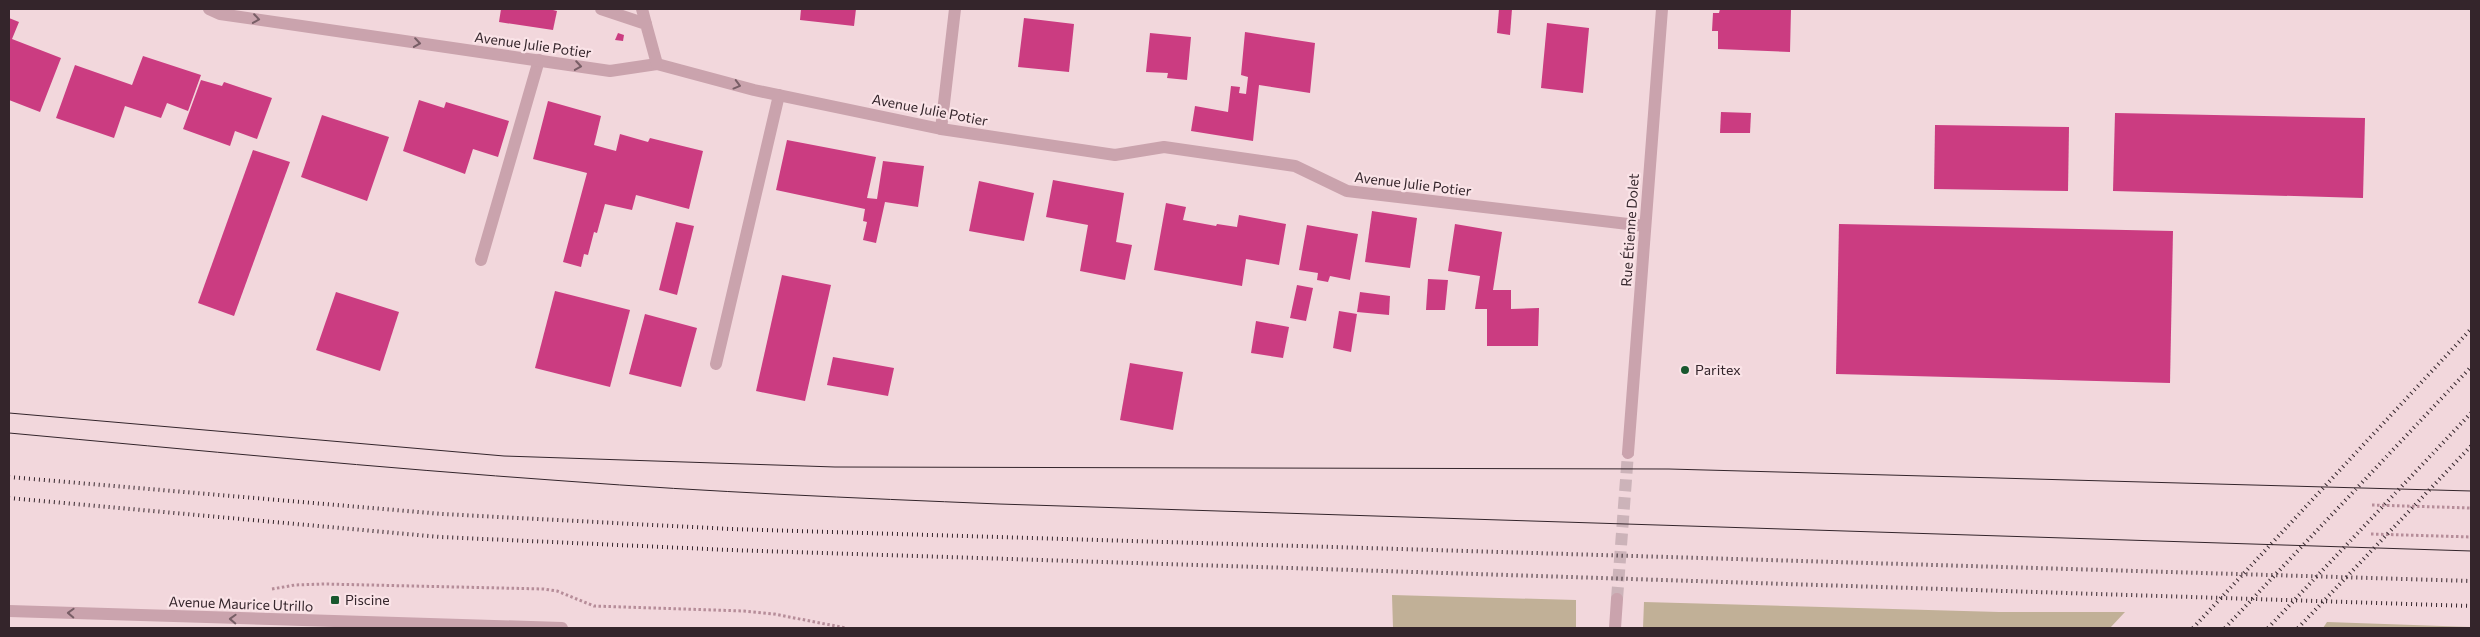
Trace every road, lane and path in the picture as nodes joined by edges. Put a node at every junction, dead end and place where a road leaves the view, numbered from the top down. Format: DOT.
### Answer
graph roads {
  1 [pos="210,9"];
  2 [pos="602,9"];
  3 [pos="642,9"];
  4 [pos="955,9"];
  5 [pos="1662,9"];
  6 [pos="646,24"];
  7 [pos="539,60"];
  8 [pos="657,64"];
  9 [pos="779,95"];
  10 [pos="941,129"];
  11 [pos="1645,226"];
  12 [pos="481,260"];
  13 [pos="716,364"];
  14 [pos="1628,453"];
  15 [pos="2372,505"];
  16 [pos="2471,508"];
  17 [pos="2371,534"];
  18 [pos="2471,537"];
  19 [pos="544,589"];
  20 [pos="1617,599"];
  21 [pos="9,611"];
  22 [pos="562,628"];
  23 [pos="846,628"];
  24 [pos="1615,628"];
  1 -- 7 [label="street, Avenue Julie Potier, one-way"];
  2 -- 6 [label="street"];
  3 -- 6 [label="street"];
  4 -- 10 [label="street"];
  5 -- 11 [label="street, Rue Étienne Dolet"];
  6 -- 8 [label="street"];
  7 -- 8 [label="street, Avenue Julie Potier, one-way"];
  7 -- 12 [label="street"];
  8 -- 9 [label="street, Avenue Julie Potier, one-way"];
  9 -- 10 [label="street, Avenue Julie Potier"];
  9 -- 13 [label="street"];
  10 -- 11 [label="street, Avenue Julie Potier"];
  11 -- 14 [label="street, Rue Étienne Dolet"];
  15 -- 16 [label="path"];
  17 -- 18 [label="path"];
  19 -- 23 [label="path"];
  20 -- 24 [label="street"];
  22 -- 21 [label="street, Avenue Maurice Utrillo, one-way"];
}
